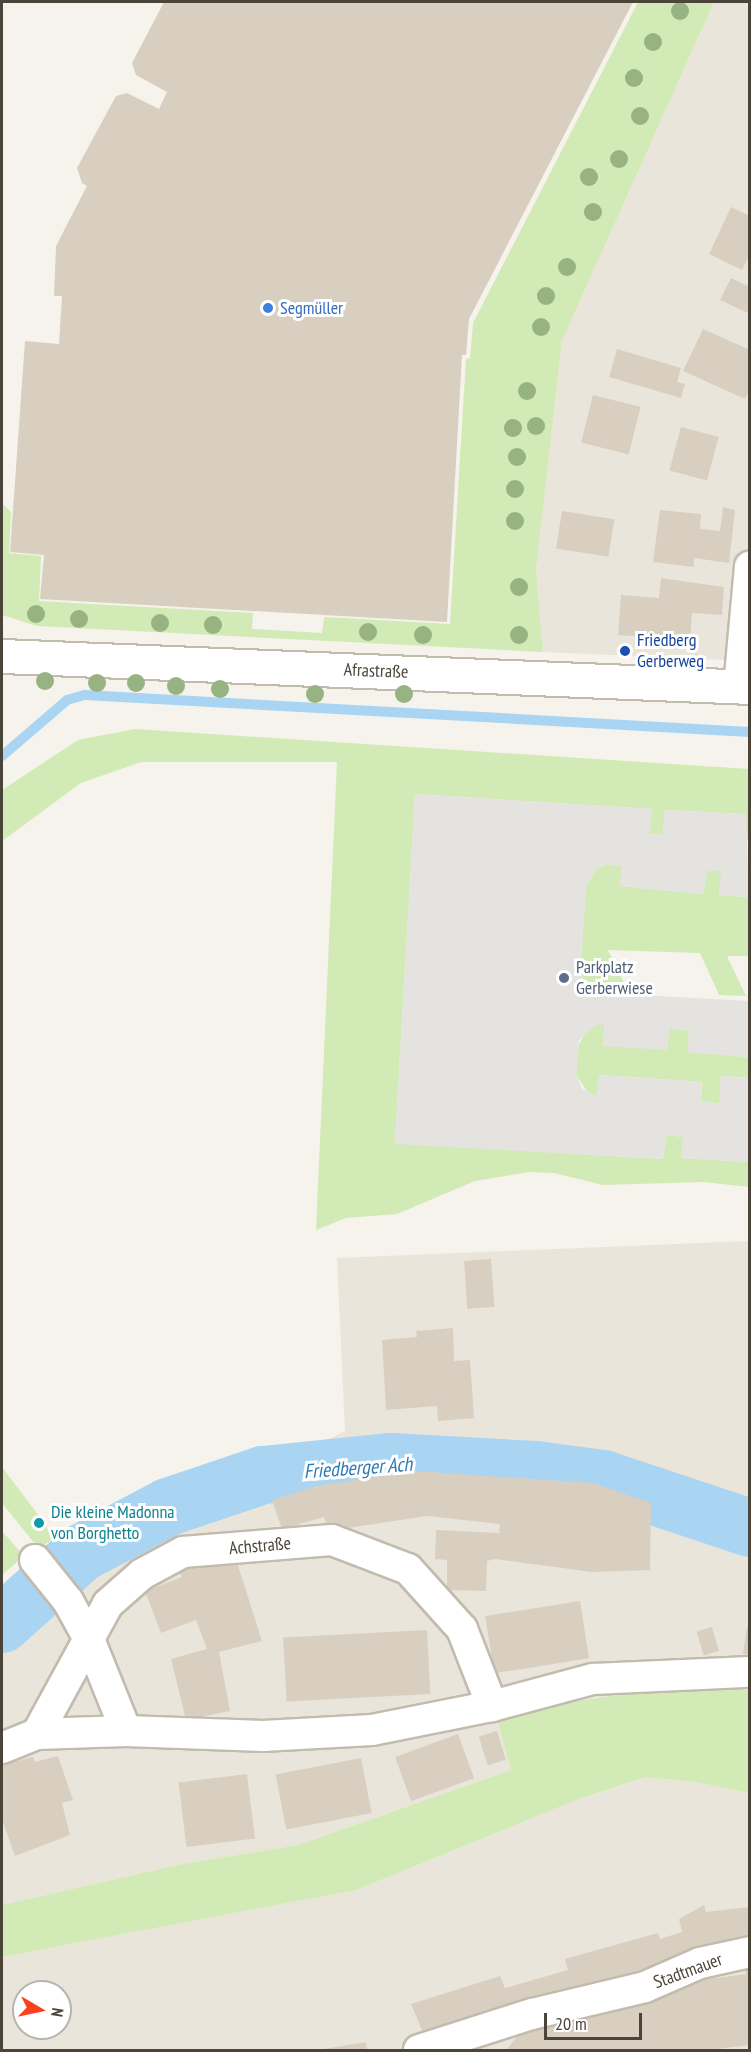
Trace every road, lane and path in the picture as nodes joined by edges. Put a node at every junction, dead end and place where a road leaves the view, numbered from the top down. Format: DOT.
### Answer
graph roads {
  1 [pos="750,566"];
  2 [pos="2,656"];
  3 [pos="744,687"];
  4 [pos="38,1563"];
  5 [pos="89,1639"];
  6 [pos="750,1671"];
  7 [pos="492,1706"];
  8 [pos="126,1731"];
  9 [pos="37,1734"];
  10 [pos="2,1748"];
  11 [pos="750,1952"];
  12 [pos="495,2039"];
  13 [pos="419,2050"];
  1 -- 3 [label="street"];
  2 -- 3 [label="street, Afrastraße"];
  4 -- 5 [label="street"];
  5 -- 7 [label="street, Achstraße"];
  5 -- 8 [label="street"];
  5 -- 9 [label="street, Achstraße"];
  6 -- 7 [label="street"];
  7 -- 8 [label="street"];
  8 -- 9 [label="street"];
  9 -- 10 [label="street"];
  11 -- 12 [label="street, Stadtmauer"];
  12 -- 13 [label="street, Stadtmauer"];
}
